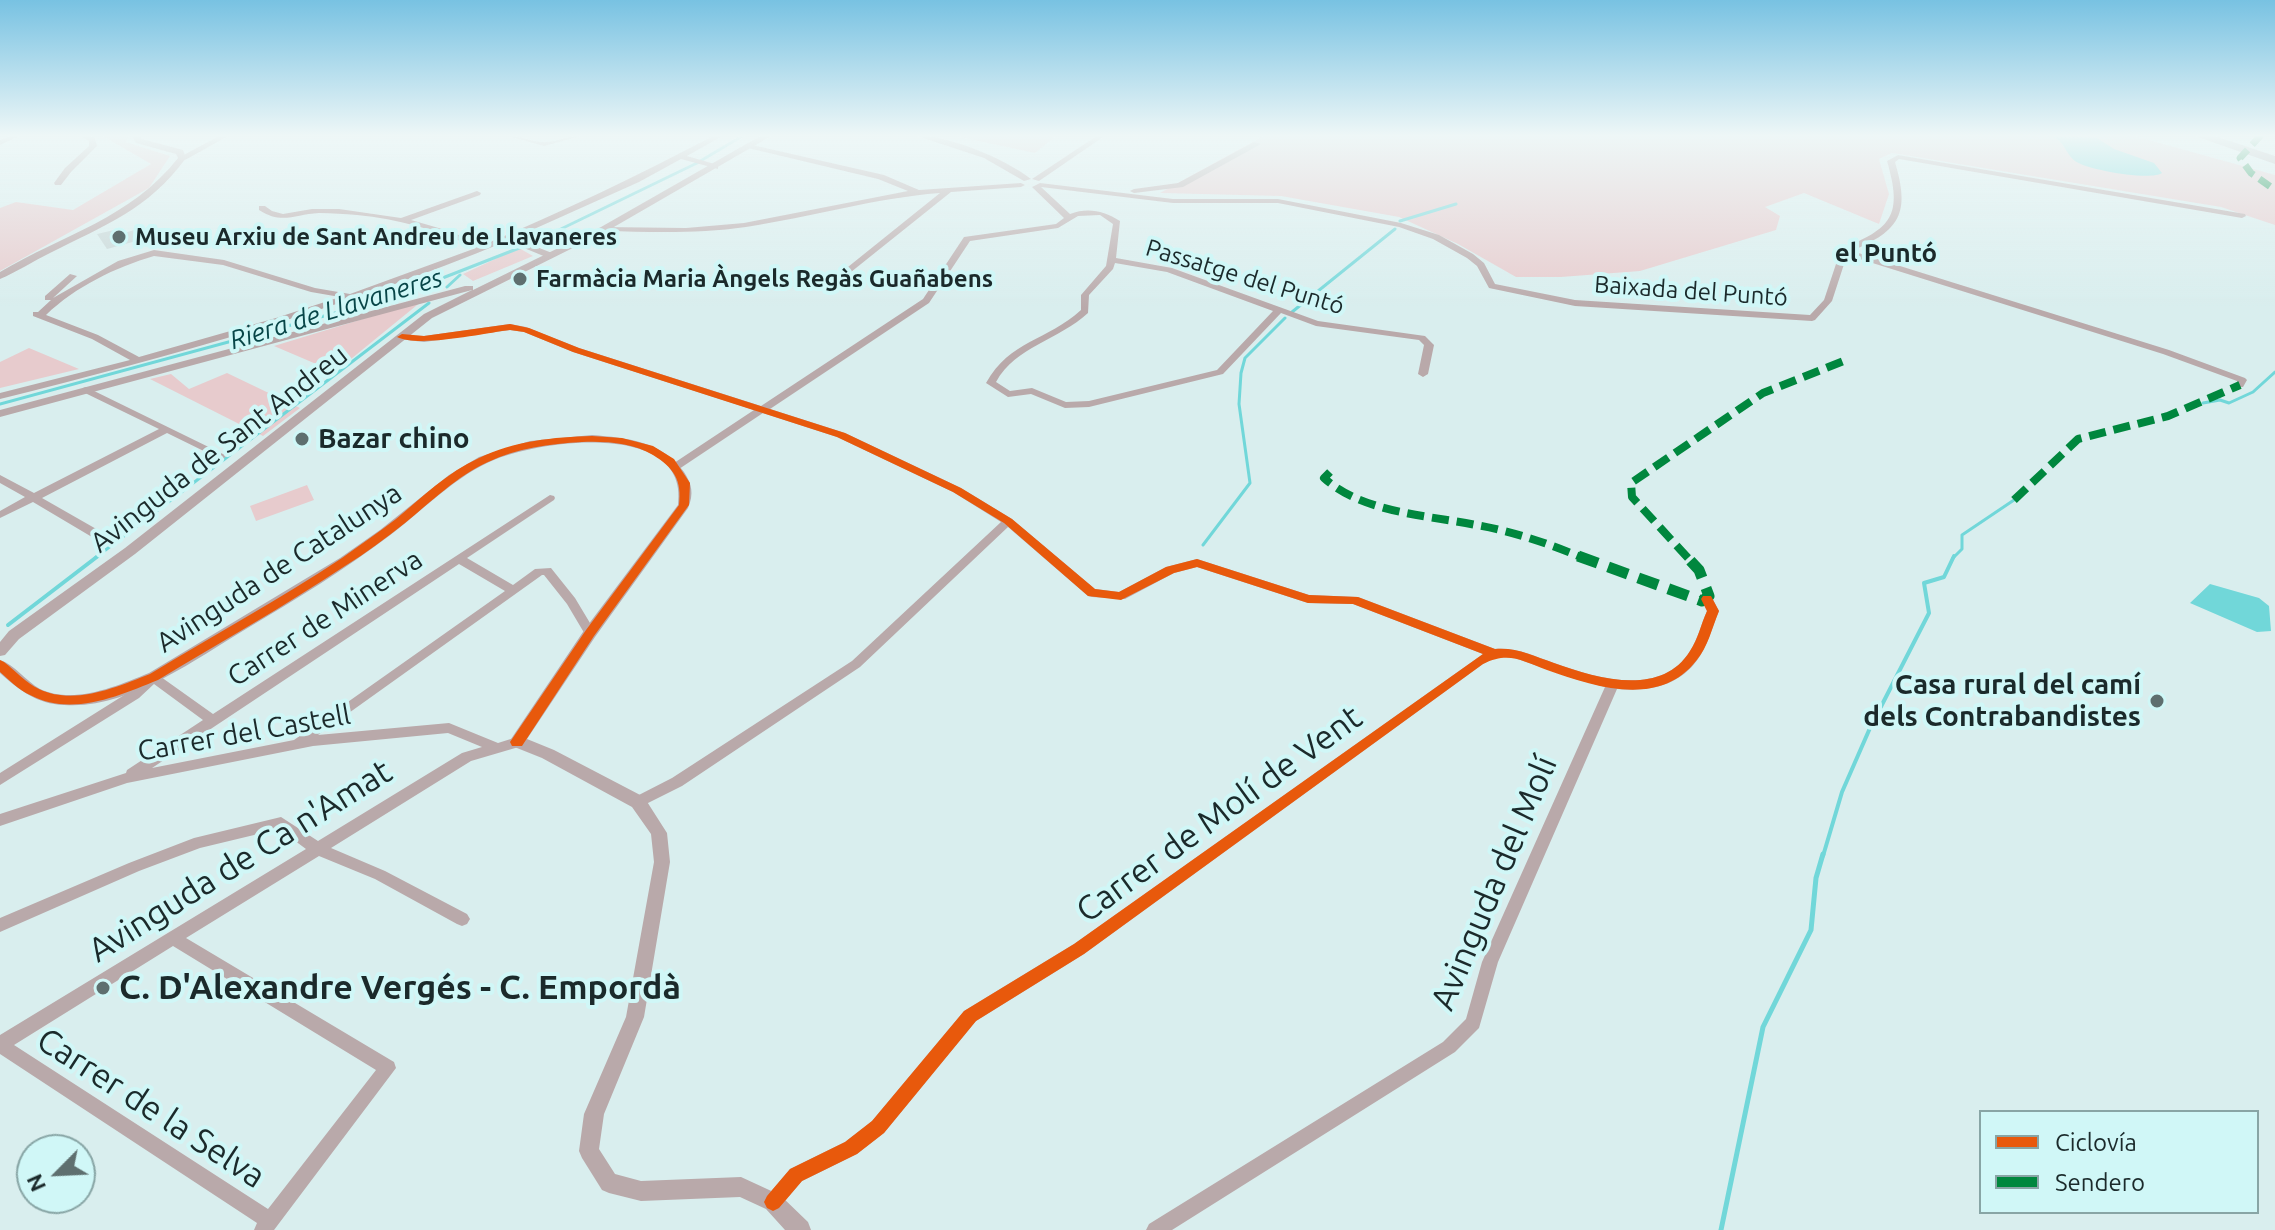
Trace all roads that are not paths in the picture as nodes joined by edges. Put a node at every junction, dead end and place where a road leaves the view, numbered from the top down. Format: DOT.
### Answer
graph roads {
  1 [pos="155,192"];
  2 [pos="612,192"];
  3 [pos="670,192"];
  4 [pos="928,192"];
  5 [pos="946,192"];
  6 [pos="1042,192"];
  7 [pos="1109,192"];
  8 [pos="1900,192"];
  9 [pos="2104,192"];
  10 [pos="477,193"];
  11 [pos="919,193"];
  12 [pos="262,208"];
  13 [pos="2242,216"];
  14 [pos="1069,218"];
  15 [pos="400,221"];
  16 [pos="604,229"];
  17 [pos="506,238"];
  18 [pos="483,248"];
  19 [pos="1844,251"];
  20 [pos="549,255"];
  21 [pos="1112,260"];
  22 [pos="0,276"];
  23 [pos="73,276"];
  24 [pos="836,281"];
  25 [pos="489,284"];
  26 [pos="352,297"];
  27 [pos="1277,312"];
  28 [pos="40,315"];
  29 [pos="402,337"];
  30 [pos="137,360"];
  31 [pos="1423,374"];
  32 [pos="2240,385"];
  33 [pos="86,390"];
  34 [pos="0,396"];
  35 [pos="766,409"];
  36 [pos="0,414"];
  37 [pos="167,429"];
  38 [pos="222,456"];
  39 [pos="675,467"];
  40 [pos="0,478"];
  41 [pos="34,498"];
  42 [pos="550,498"];
  43 [pos="0,515"];
  44 [pos="1008,521"];
  45 [pos="101,537"];
  46 [pos="459,559"];
  47 [pos="511,589"];
  48 [pos="1707,599"];
  49 [pos="590,633"];
  50 [pos="0,651"];
  51 [pos="1494,653"];
  52 [pos="0,665"];
  53 [pos="154,677"];
  54 [pos="1612,686"];
  55 [pos="213,721"];
  56 [pos="517,742"];
  57 [pos="294,745"];
  58 [pos="498,748"];
  59 [pos="127,778"];
  60 [pos="0,780"];
  61 [pos="638,802"];
  62 [pos="0,820"];
  63 [pos="316,848"];
  64 [pos="462,919"];
  65 [pos="0,925"];
  66 [pos="173,938"];
  67 [pos="0,1045"];
  68 [pos="773,1202"];
  69 [pos="266,1225"];
  70 [pos="800,1230"];
  71 [pos="1155,1230"];
  1 -- 22 [label="street"];
  2 -- 17 [label="street"];
  3 -- 16 [label="street, Avinguda de Sant Andreu"];
  4 -- 11 [label="street"];
  5 -- 24 [label="street"];
  6 -- 14 [label="street"];
  7 -- 19 [label="street, Baixada del Puntó"];
  8 -- 19 [label="street"];
  9 -- 13 [label="street"];
  10 -- 15 [label="street"];
  11 -- 16 [label="street"];
  12 -- 15 [label="street"];
  14 -- 21 [label="street"];
  14 -- 35 [label="street"];
  15 -- 18 [label="street"];
  16 -- 20 [label="street, Avinguda de Sant Andreu"];
  17 -- 18 [label="street"];
  17 -- 20 [label="street"];
  18 -- 26 [label="street"];
  19 -- 32 [label="street"];
  20 -- 25 [label="street, Avinguda de Sant Andreu"];
  21 -- 27 [label="street, Passatge del Puntó"];
  21 -- 27 [label="street"];
  23 -- 28 [label="street"];
  25 -- 29 [label="street, Avinguda de Sant Andreu"];
  25 -- 33 [label="street"];
  26 -- 28 [label="street"];
  26 -- 30 [label="street"];
  27 -- 31 [label="street, Passatge del Puntó"];
  28 -- 30 [label="street"];
  29 -- 35 [label="street"];
  29 -- 50 [label="street, Avinguda de Sant Andreu"];
  30 -- 34 [label="street"];
  33 -- 36 [label="street"];
  33 -- 37 [label="street"];
  35 -- 39 [label="street"];
  35 -- 44 [label="street"];
  37 -- 38 [label="street"];
  37 -- 41 [label="street"];
  39 -- 49 [label="street"];
  39 -- 53 [label="street, Avinguda de Catalunya"];
  40 -- 41 [label="street"];
  41 -- 43 [label="street"];
  41 -- 45 [label="street"];
  42 -- 46 [label="street, Carrer de Minerva"];
  44 -- 51 [label="street"];
  44 -- 61 [label="street"];
  46 -- 47 [label="street"];
  46 -- 55 [label="street, Carrer de Minerva"];
  47 -- 49 [label="street"];
  47 -- 57 [label="street"];
  48 -- 54 [label="street"];
  49 -- 56 [label="street"];
  51 -- 54 [label="street"];
  51 -- 68 [label="street, Carrer de Molí de Vent"];
  52 -- 53 [label="street, Avinguda de Catalunya"];
  53 -- 55 [label="street"];
  53 -- 60 [label="street"];
  54 -- 71 [label="street, Avinguda del Molí"];
  55 -- 59 [label="street, Carrer de Minerva"];
  56 -- 58 [label="street, Avinguda de Ca n'Amat"];
  56 -- 61 [label="street"];
  57 -- 58 [label="street, Carrer del Castell"];
  57 -- 59 [label="street, Carrer del Castell"];
  58 -- 63 [label="street, Avinguda de Ca n'Amat"];
  59 -- 62 [label="street, Carrer del Castell"];
  61 -- 68 [label="street"];
  63 -- 64 [label="street"];
  63 -- 65 [label="street"];
  63 -- 66 [label="street, Avinguda de Ca n'Amat"];
  66 -- 67 [label="street, Avinguda de Ca n'Amat"];
  66 -- 69 [label="street"];
  67 -- 69 [label="street, Carrer de la Selva"];
  68 -- 70 [label="street"];
}
